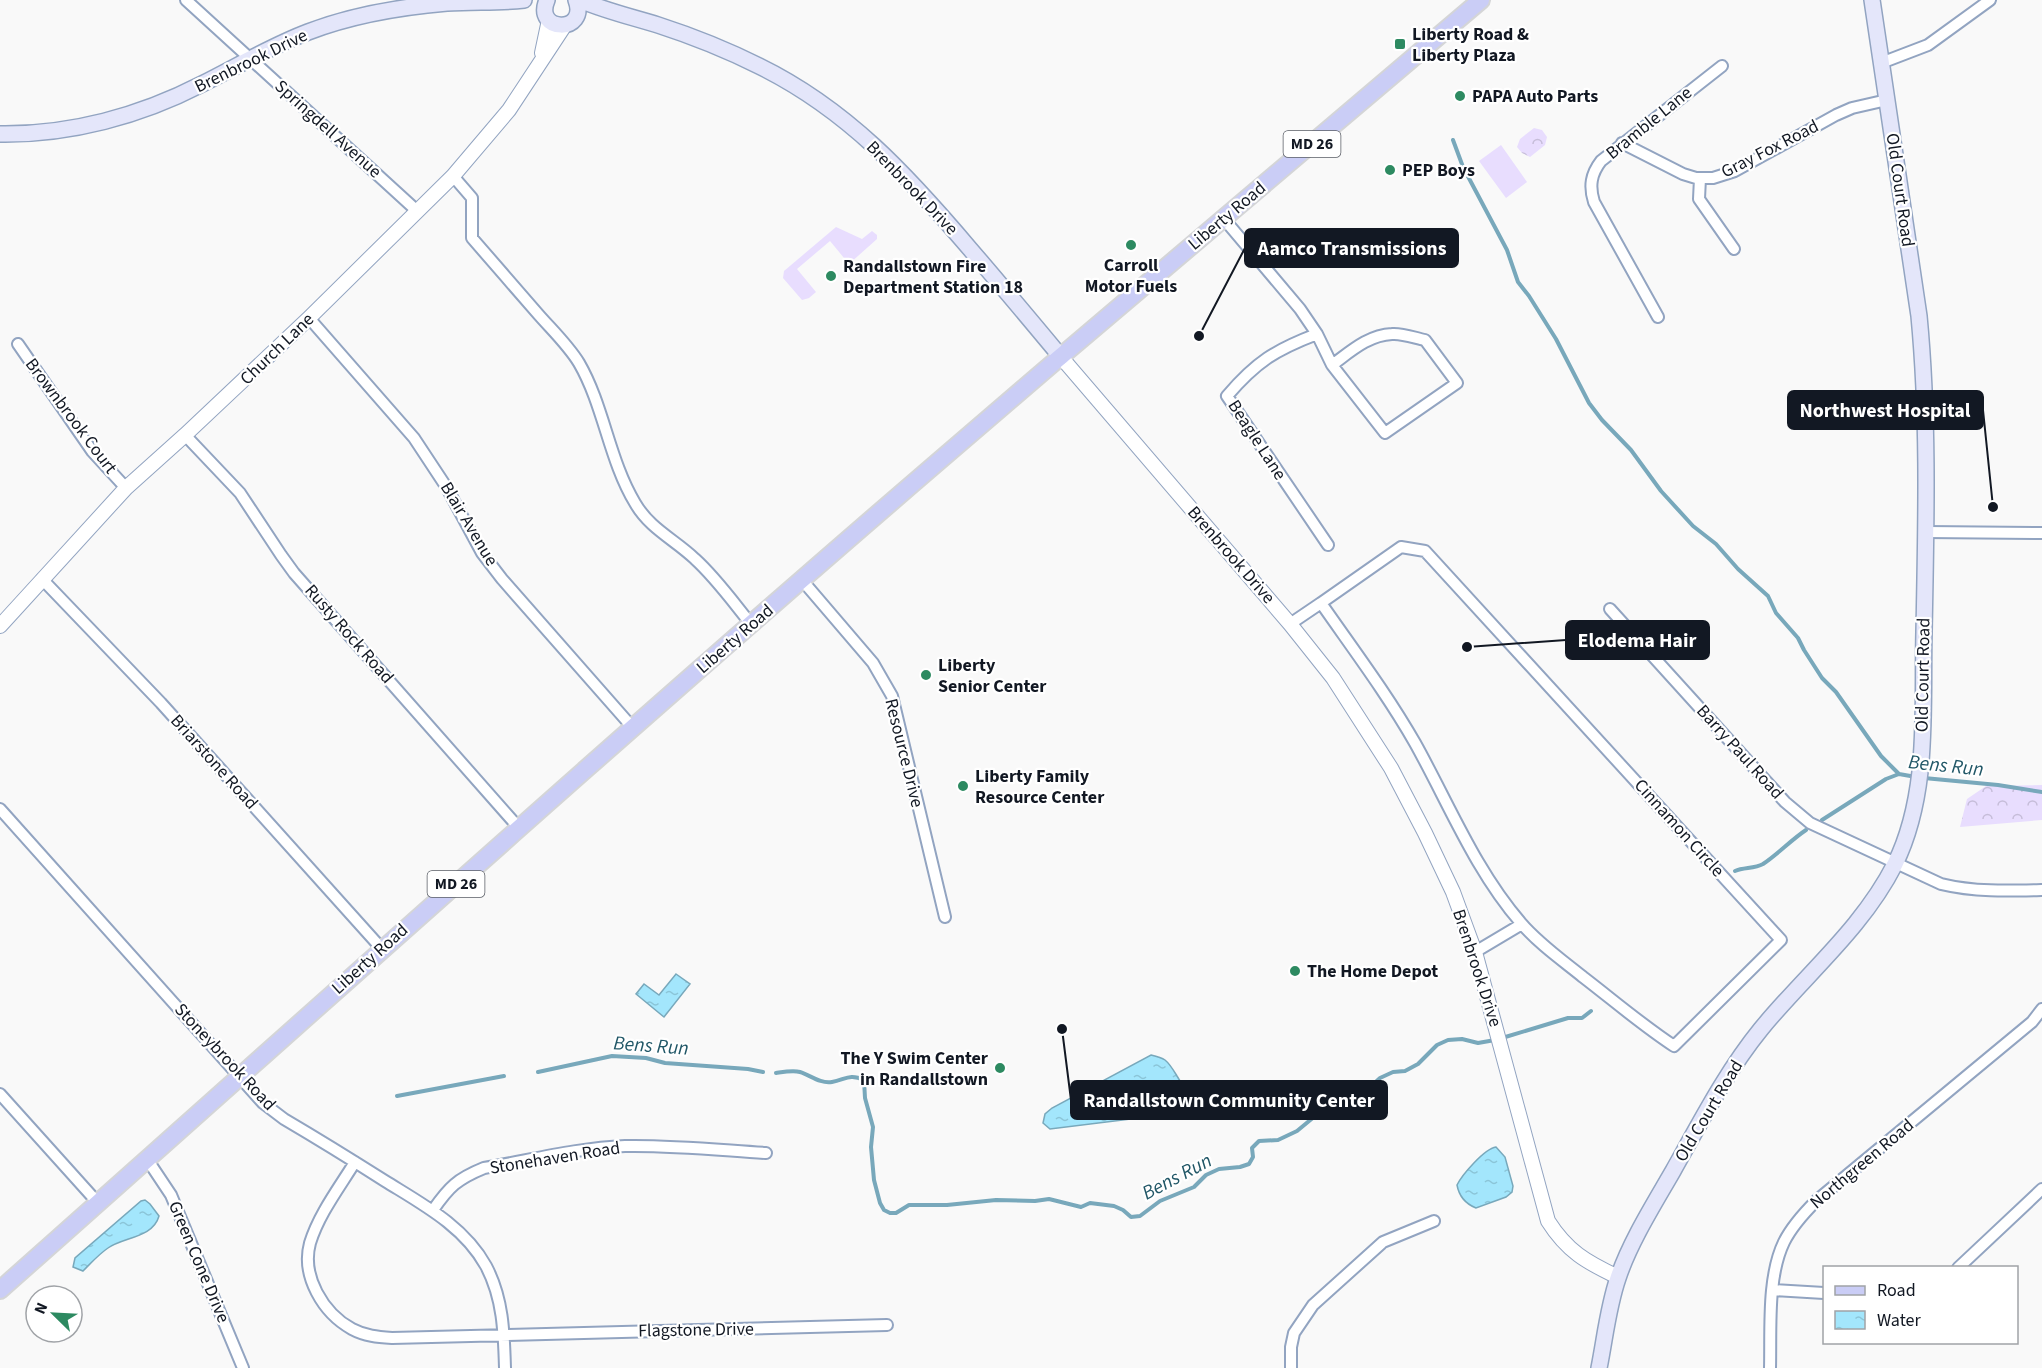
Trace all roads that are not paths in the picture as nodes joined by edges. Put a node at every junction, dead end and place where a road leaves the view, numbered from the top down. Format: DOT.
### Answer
graph roads {
  1 [pos="186,0"];
  2 [pos="524,0"];
  3 [pos="578,0"];
  4 [pos="1481,0"];
  5 [pos="1872,0"];
  6 [pos="1990,0"];
  7 [pos="498,1"];
  8 [pos="547,12"];
  9 [pos="611,13"];
  10 [pos="570,21"];
  11 [pos="250,58"];
  12 [pos="541,60"];
  13 [pos="1881,63"];
  14 [pos="1722,66"];
  15 [pos="1887,100"];
  16 [pos="0,134"];
  17 [pos="1622,144"];
  18 [pos="453,176"];
  19 [pos="1701,178"];
  20 [pos="417,210"];
  21 [pos="1224,219"];
  22 [pos="1734,249"];
  23 [pos="1658,317"];
  24 [pos="309,318"];
  25 [pos="1317,334"];
  26 [pos="18,344"];
  27 [pos="1061,357"];
  28 [pos="1332,365"];
  29 [pos="185,435"];
  30 [pos="126,488"];
  31 [pos="1926,532"];
  32 [pos="2042,532"];
  33 [pos="1328,545"];
  34 [pos="42,579"];
  35 [pos="802,580"];
  36 [pos="1321,603"];
  37 [pos="1610,609"];
  38 [pos="751,624"];
  39 [pos="1290,624"];
  40 [pos="0,626"];
  41 [pos="633,728"];
  42 [pos="0,809"];
  43 [pos="519,828"];
  44 [pos="1895,864"];
  45 [pos="2042,890"];
  46 [pos="945,917"];
  47 [pos="1522,924"];
  48 [pos="381,949"];
  49 [pos="1475,952"];
  50 [pos="2042,1009"];
  51 [pos="239,1076"];
  52 [pos="0,1094"];
  53 [pos="766,1153"];
  54 [pos="147,1159"];
  55 [pos="355,1162"];
  56 [pos="2042,1189"];
  57 [pos="98,1203"];
  58 [pos="433,1210"];
  59 [pos="1434,1221"];
  60 [pos="1960,1266"];
  61 [pos="1618,1277"];
  62 [pos="0,1290"];
  63 [pos="1773,1290"];
  64 [pos="1823,1293"];
  65 [pos="887,1325"];
  66 [pos="504,1335"];
  67 [pos="243,1368"];
  68 [pos="505,1368"];
  69 [pos="1291,1368"];
  70 [pos="1599,1368"];
  71 [pos="1770,1368"];
  1 -- 11 [label="street, Springdell Avenue"];
  2 -- 7 [label="main road, Brenbrook Drive"];
  3 -- 9 [label="main road, Brenbrook Drive"];
  3 -- 10 [label="main road"];
  4 -- 21 [label="main road, Liberty Road / MD 26"];
  5 -- 13 [label="main road, Old Court Road"];
  6 -- 13 [label="street"];
  7 -- 8 [label="main road, Brenbrook Drive"];
  7 -- 11 [label="main road, Brenbrook Drive"];
  8 -- 10 [label="main road, Brenbrook Drive"];
  8 -- 12 [label="street, Church Lane"];
  9 -- 10 [label="main road, Brenbrook Drive"];
  9 -- 27 [label="main road, Brenbrook Drive"];
  10 -- 12 [label="street, Church Lane"];
  11 -- 16 [label="main road, Brenbrook Drive"];
  11 -- 20 [label="street, Springdell Avenue"];
  12 -- 18 [label="street, Church Lane"];
  13 -- 15 [label="main road, Old Court Road"];
  14 -- 17 [label="street, Bramble Lane"];
  15 -- 19 [label="street, Gray Fox Road"];
  15 -- 31 [label="main road, Old Court Road"];
  17 -- 19 [label="street, Gray Fox Road"];
  17 -- 23 [label="street, Bramble Lane"];
  18 -- 20 [label="street, Church Lane"];
  18 -- 38 [label="street"];
  19 -- 22 [label="street"];
  20 -- 24 [label="street, Church Lane"];
  21 -- 25 [label="street"];
  21 -- 27 [label="main road, Liberty Road / MD 26"];
  24 -- 29 [label="street, Church Lane"];
  24 -- 41 [label="street, Blair Avenue"];
  25 -- 28 [label="street"];
  25 -- 33 [label="street, Beagle Lane"];
  26 -- 30 [label="street, Brownbrook Court"];
  27 -- 35 [label="main road, Liberty Road / MD 26"];
  27 -- 39 [label="street, Brenbrook Drive"];
  28 -- 28 [label="street"];
  29 -- 30 [label="street, Church Lane"];
  29 -- 43 [label="street, Rusty Rock Road"];
  30 -- 34 [label="street, Church Lane"];
  31 -- 32 [label="street"];
  31 -- 44 [label="main road, Old Court Road"];
  34 -- 40 [label="street, Church Lane"];
  34 -- 48 [label="street, Briarstone Road"];
  35 -- 38 [label="main road, Liberty Road / MD 26"];
  35 -- 46 [label="street, Resource Drive"];
  36 -- 39 [label="street, Cinnamon Circle"];
  36 -- 47 [label="street, Cinnamon Circle"];
  36 -- 47 [label="street, Cinnamon Circle"];
  37 -- 44 [label="street, Barry Paul Road"];
  38 -- 41 [label="main road, Liberty Road / MD 26"];
  39 -- 49 [label="street, Brenbrook Drive"];
  41 -- 43 [label="main road, Liberty Road / MD 26"];
  42 -- 51 [label="street, Stoneybrook Road"];
  43 -- 48 [label="main road, Liberty Road / MD 26"];
  44 -- 45 [label="street, Barry Paul Road"];
  44 -- 61 [label="main road, Old Court Road"];
  47 -- 49 [label="street"];
  48 -- 51 [label="main road, Liberty Road / MD 26"];
  49 -- 61 [label="street, Brenbrook Drive"];
  50 -- 63 [label="street, Northgreen Road"];
  51 -- 54 [label="main road, Liberty Road / MD 26"];
  51 -- 55 [label="street, Stoneybrook Road"];
  52 -- 57 [label="street"];
  53 -- 58 [label="street, Stonehaven Road"];
  54 -- 57 [label="main road, Liberty Road / MD 26"];
  54 -- 67 [label="street, Green Cone Drive"];
  55 -- 58 [label="street, Stoneybrook Road"];
  55 -- 66 [label="street, Flagstone Drive"];
  56 -- 60 [label="street"];
  57 -- 62 [label="main road, Liberty Road / MD 26"];
  58 -- 66 [label="street, Stoneybrook Road"];
  59 -- 69 [label="street"];
  61 -- 70 [label="main road, Old Court Road"];
  63 -- 64 [label="street"];
  63 -- 71 [label="street, Northgreen Road"];
  65 -- 66 [label="street, Flagstone Drive"];
  66 -- 68 [label="street, Stoneybrook Road"];
}
